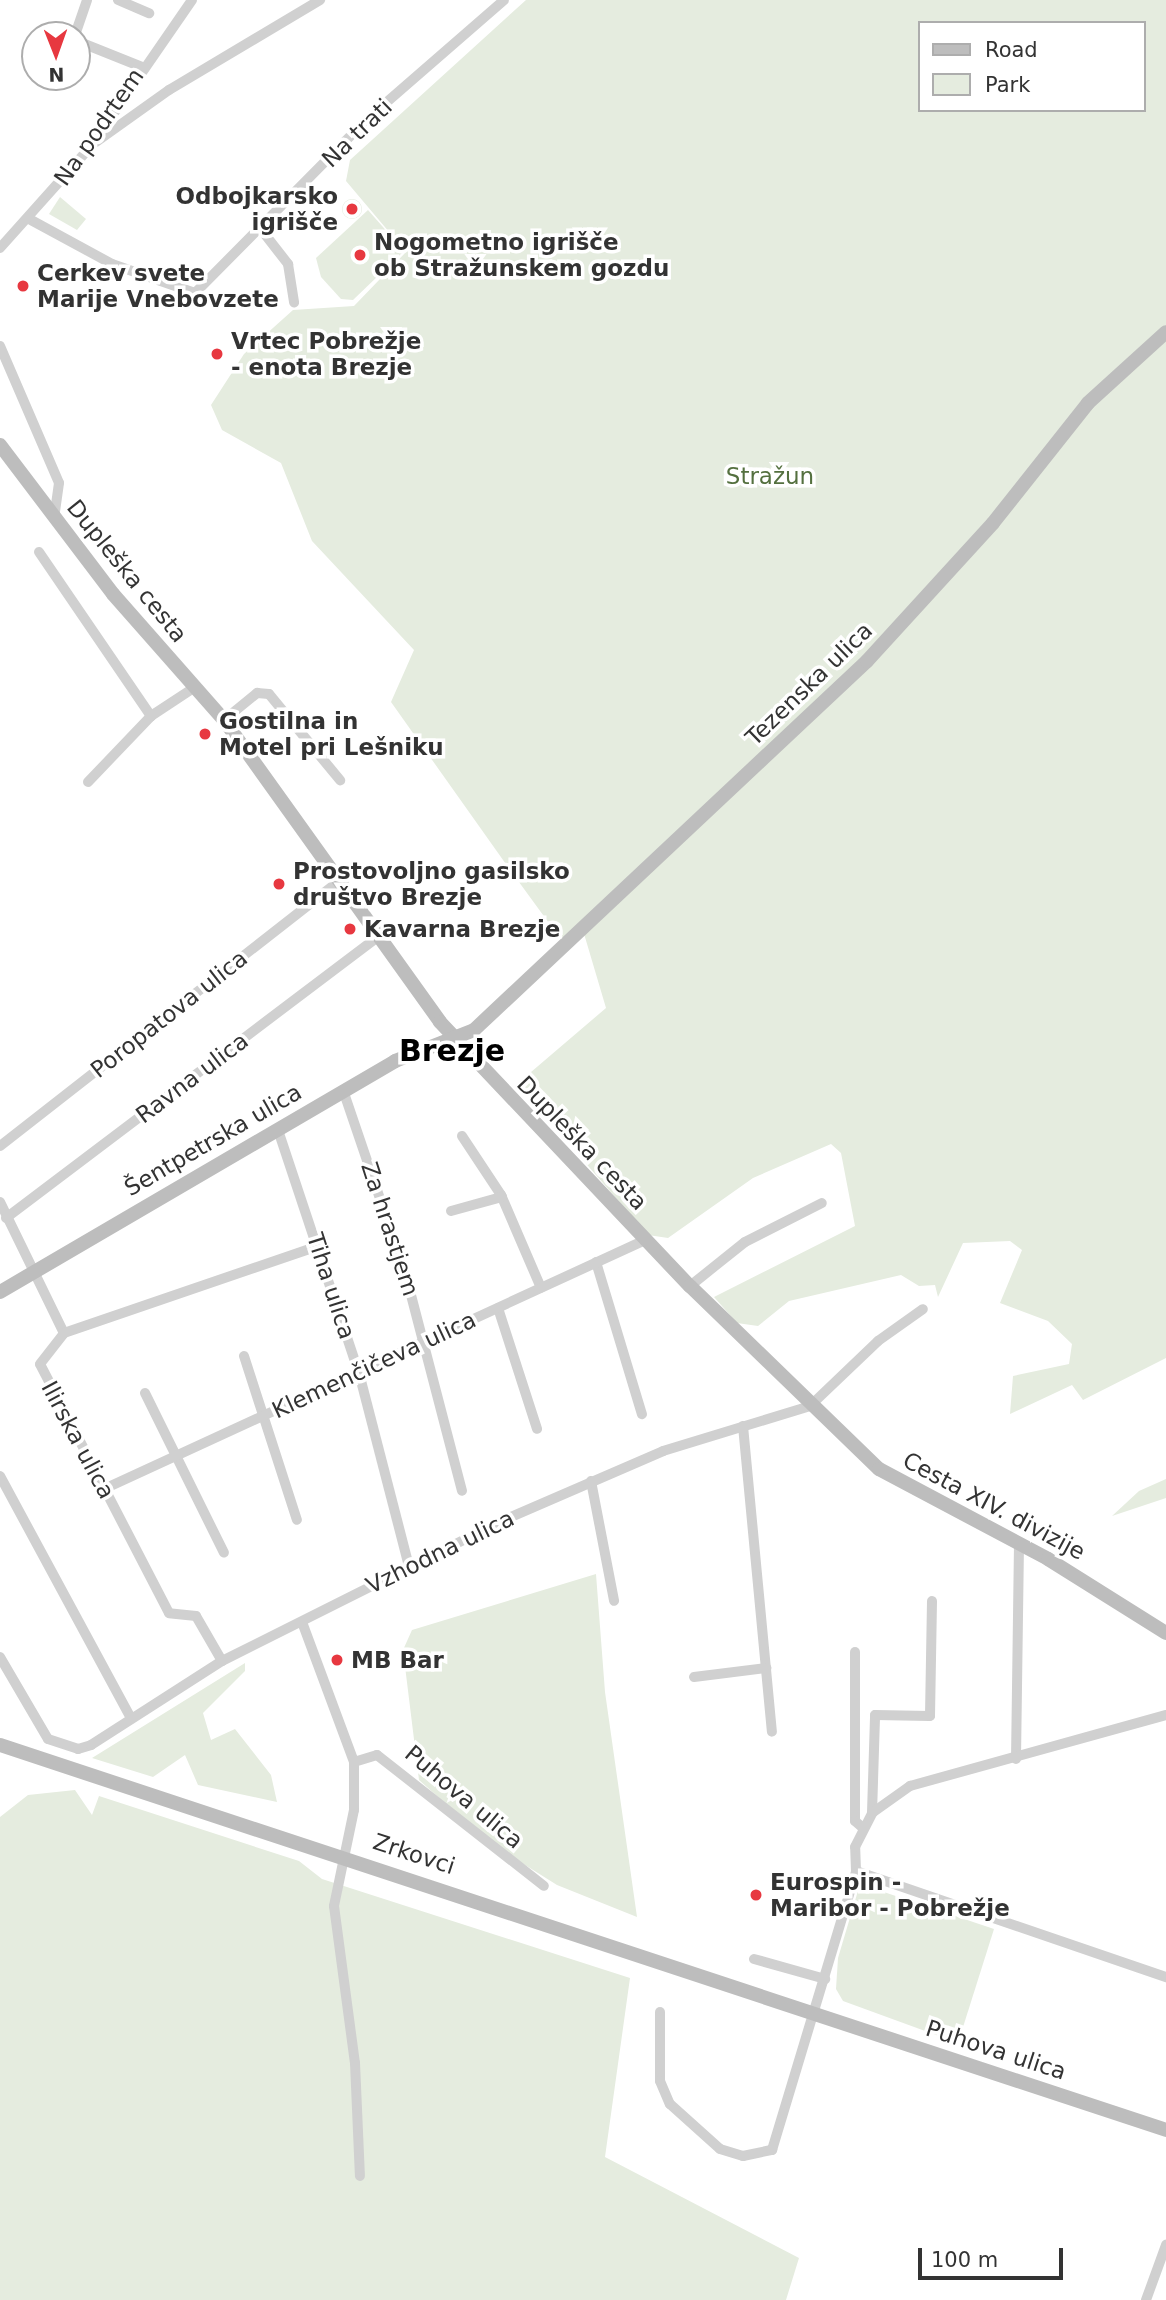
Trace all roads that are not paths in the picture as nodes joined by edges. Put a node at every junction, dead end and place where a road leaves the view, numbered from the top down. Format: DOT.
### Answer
graph roads {
  1 [pos="87,0"];
  2 [pos="118,0"];
  3 [pos="192,0"];
  4 [pos="320,0"];
  5 [pos="504,0"];
  6 [pos="149,13"];
  7 [pos="80,21"];
  8 [pos="91,47"];
  9 [pos="142,67"];
  10 [pos="92,145"];
  11 [pos="31,220"];
  12 [pos="261,228"];
  13 [pos="0,248"];
  14 [pos="294,303"];
  15 [pos="1166,332"];
  16 [pos="0,346"];
  17 [pos="0,445"];
  18 [pos="54,518"];
  19 [pos="39,552"];
  20 [pos="195,687"];
  21 [pos="151,716"];
  22 [pos="224,720"];
  23 [pos="340,780"];
  24 [pos="88,782"];
  25 [pos="339,881"];
  26 [pos="378,937"];
  27 [pos="455,1039"];
  28 [pos="343,1090"];
  29 [pos="278,1130"];
  30 [pos="462,1136"];
  31 [pos="0,1146"];
  32 [pos="502,1197"];
  33 [pos="0,1202"];
  34 [pos="822,1203"];
  35 [pos="451,1211"];
  36 [pos="6,1218"];
  37 [pos="645,1240"];
  38 [pos="318,1246"];
  39 [pos="596,1262"];
  40 [pos="33,1273"];
  41 [pos="690,1286"];
  42 [pos="541,1288"];
  43 [pos="0,1292"];
  44 [pos="498,1308"];
  45 [pos="923,1309"];
  46 [pos="64,1333"];
  47 [pos="424,1343"];
  48 [pos="244,1356"];
  49 [pos="359,1373"];
  50 [pos="145,1393"];
  51 [pos="810,1406"];
  52 [pos="266,1414"];
  53 [pos="642,1414"];
  54 [pos="743,1426"];
  55 [pos="537,1429"];
  56 [pos="176,1456"];
  57 [pos="0,1476"];
  58 [pos="591,1481"];
  59 [pos="104,1489"];
  60 [pos="461,1491"];
  61 [pos="297,1520"];
  62 [pos="1019,1544"];
  63 [pos="224,1553"];
  64 [pos="409,1567"];
  65 [pos="614,1601"];
  66 [pos="932,1601"];
  67 [pos="302,1622"];
  68 [pos="1166,1633"];
  69 [pos="855,1653"];
  70 [pos="0,1657"];
  71 [pos="222,1661"];
  72 [pos="766,1668"];
  73 [pos="694,1677"];
  74 [pos="1166,1715"];
  75 [pos="131,1718"];
  76 [pos="772,1732"];
  77 [pos="0,1745"];
  78 [pos="1016,1759"];
  79 [pos="355,1762"];
  80 [pos="872,1813"];
  81 [pos="863,1828"];
  82 [pos="344,1855"];
  83 [pos="856,1871"];
  84 [pos="544,1886"];
  85 [pos="754,1959"];
  86 [pos="1166,1977"];
  87 [pos="825,1979"];
  88 [pos="660,2012"];
  89 [pos="812,2013"];
  90 [pos="1166,2130"];
  91 [pos="360,2176"];
  92 [pos="1166,2245"];
  93 [pos="1146,2300"];
  1 -- 7 [label="street"];
  2 -- 6 [label="street"];
  3 -- 9 [label="street, Na podrtem"];
  4 -- 10 [label="street"];
  5 -- 12 [label="street, Na trati"];
  8 -- 9 [label="street"];
  9 -- 10 [label="street, Na podrtem"];
  10 -- 11 [label="street, Na podrtem"];
  11 -- 12 [label="street, Na trati"];
  11 -- 13 [label="street, Na podrtem"];
  12 -- 14 [label="street"];
  15 -- 27 [label="street, Tezenska ulica"];
  16 -- 18 [label="street"];
  17 -- 18 [label="street, Dupleška cesta"];
  18 -- 20 [label="street, Dupleška cesta"];
  19 -- 21 [label="street"];
  20 -- 21 [label="street"];
  20 -- 22 [label="street, Dupleška cesta"];
  21 -- 24 [label="street"];
  22 -- 23 [label="street"];
  22 -- 25 [label="street, Dupleška cesta"];
  25 -- 26 [label="street, Dupleška cesta"];
  25 -- 31 [label="street, Poropatova ulica"];
  26 -- 27 [label="street, Dupleška cesta"];
  26 -- 36 [label="street, Ravna ulica"];
  27 -- 28 [label="street, Šentpetrska ulica"];
  27 -- 37 [label="street, Dupleška cesta"];
  28 -- 29 [label="street, Šentpetrska ulica"];
  28 -- 47 [label="street, Za hrastjem"];
  29 -- 38 [label="street, Tiha ulica"];
  29 -- 40 [label="street, Šentpetrska ulica"];
  30 -- 32 [label="street"];
  32 -- 35 [label="street"];
  32 -- 42 [label="street"];
  33 -- 36 [label="street"];
  34 -- 41 [label="street"];
  36 -- 40 [label="street"];
  37 -- 39 [label="street, Klemenčičeva ulica"];
  37 -- 41 [label="street, Dupleška cesta"];
  38 -- 46 [label="street"];
  38 -- 49 [label="street, Tiha ulica"];
  39 -- 42 [label="street, Klemenčičeva ulica"];
  39 -- 53 [label="street"];
  40 -- 43 [label="street, Šentpetrska ulica"];
  40 -- 46 [label="street"];
  41 -- 51 [label="street, Dupleška cesta"];
  42 -- 44 [label="street, Klemenčičeva ulica"];
  44 -- 47 [label="street, Klemenčičeva ulica"];
  44 -- 55 [label="street"];
  45 -- 51 [label="street"];
  46 -- 59 [label="street, Ilirska ulica"];
  47 -- 49 [label="street, Klemenčičeva ulica"];
  47 -- 60 [label="street, Za hrastjem"];
  48 -- 52 [label="street"];
  49 -- 52 [label="street, Klemenčičeva ulica"];
  49 -- 64 [label="street, Tiha ulica"];
  50 -- 56 [label="street"];
  51 -- 54 [label="street, Vzhodna ulica"];
  51 -- 62 [label="street, Cesta XIV. divizije"];
  52 -- 56 [label="street, Klemenčičeva ulica"];
  52 -- 61 [label="street"];
  54 -- 58 [label="street, Vzhodna ulica"];
  54 -- 72 [label="street"];
  56 -- 59 [label="street, Klemenčičeva ulica"];
  56 -- 63 [label="street"];
  57 -- 75 [label="street"];
  58 -- 64 [label="street, Vzhodna ulica"];
  58 -- 65 [label="street"];
  59 -- 71 [label="street, Ilirska ulica"];
  62 -- 68 [label="street, Cesta XIV. divizije"];
  62 -- 78 [label="street"];
  64 -- 67 [label="street, Vzhodna ulica"];
  66 -- 80 [label="street"];
  67 -- 71 [label="street, Vzhodna ulica"];
  67 -- 79 [label="street"];
  69 -- 81 [label="street"];
  70 -- 75 [label="street, Vzhodna ulica"];
  71 -- 75 [label="street, Vzhodna ulica"];
  72 -- 73 [label="street"];
  72 -- 76 [label="street"];
  74 -- 78 [label="street"];
  77 -- 82 [label="street, Zrkovci"];
  78 -- 80 [label="street"];
  79 -- 82 [label="street"];
  79 -- 84 [label="street, Puhova ulica"];
  80 -- 81 [label="street"];
  81 -- 83 [label="street"];
  82 -- 89 [label="street, Zrkovci"];
  82 -- 91 [label="street"];
  83 -- 86 [label="street"];
  83 -- 87 [label="street"];
  85 -- 87 [label="street"];
  87 -- 89 [label="street"];
  88 -- 89 [label="street"];
  89 -- 90 [label="street, Puhova ulica"];
  92 -- 93 [label="street"];
}
